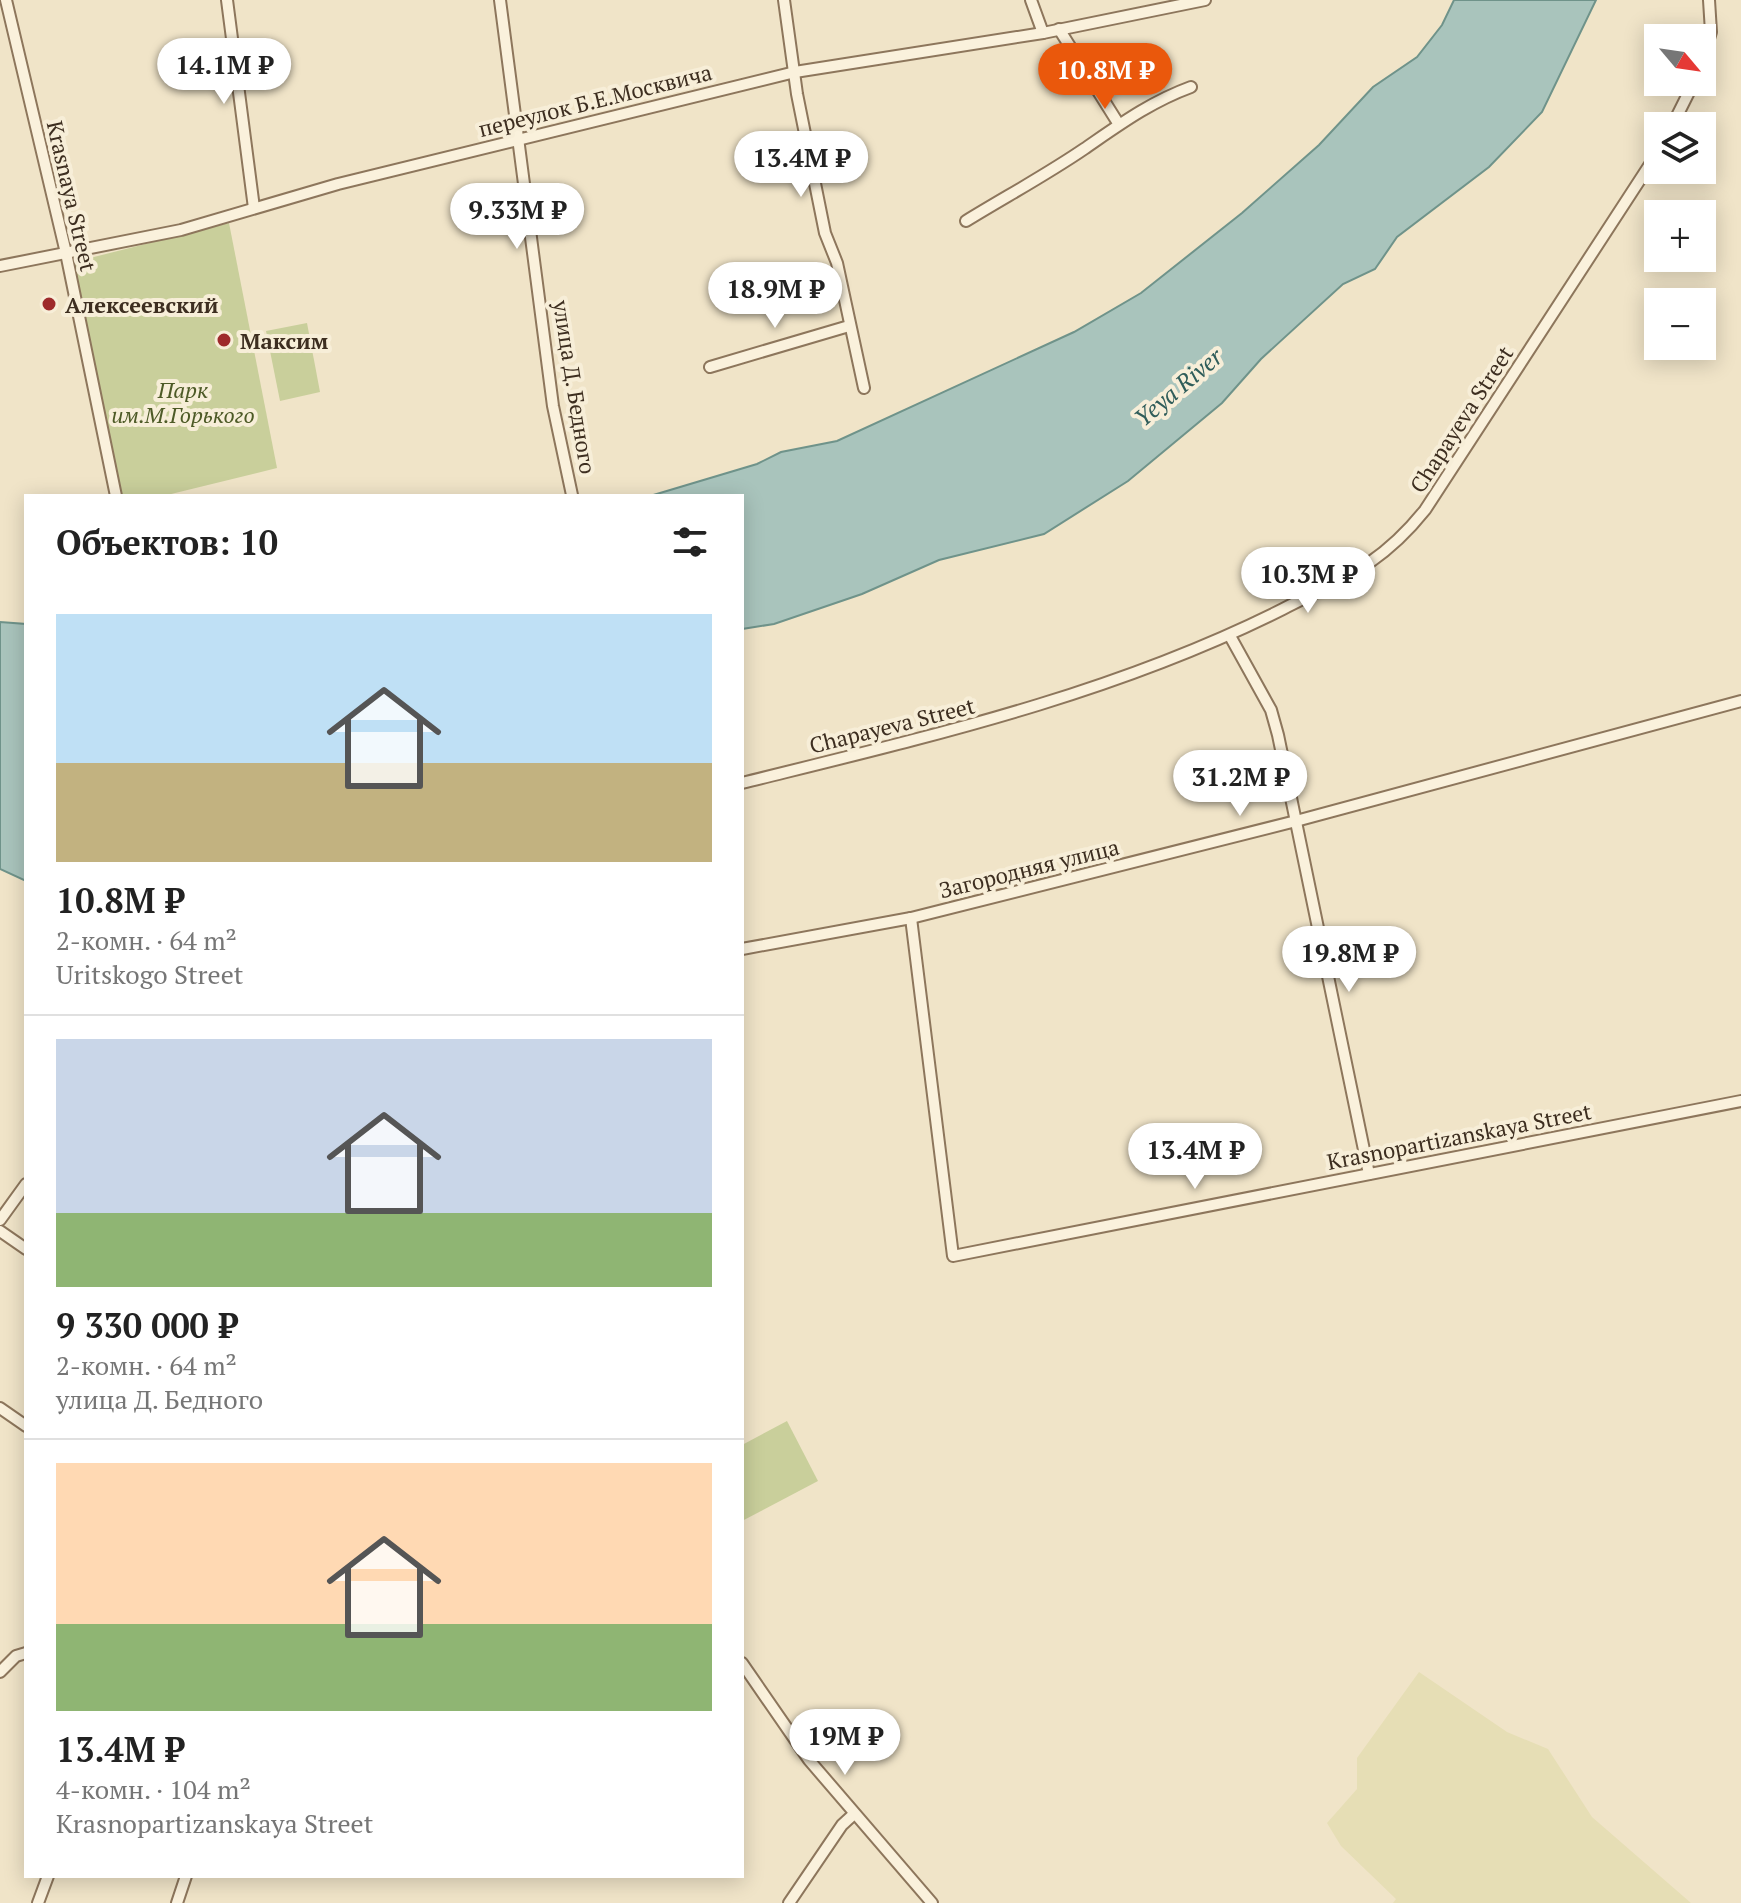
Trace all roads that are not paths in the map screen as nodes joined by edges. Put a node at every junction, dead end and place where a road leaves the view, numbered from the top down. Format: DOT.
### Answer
graph roads {
  1 [pos="6,0"];
  2 [pos="227,0"];
  3 [pos="500,0"];
  4 [pos="784,0"];
  5 [pos="1031,0"];
  6 [pos="1205,0"];
  7 [pos="1709,0"];
  8 [pos="1710,24"];
  9 [pos="1059,29"];
  10 [pos="1043,33"];
  11 [pos="795,72"];
  12 [pos="1191,87"];
  13 [pos="1118,123"];
  14 [pos="519,138"];
  15 [pos="1644,174"];
  16 [pos="254,208"];
  17 [pos="966,221"];
  18 [pos="66,253"];
  19 [pos="0,266"];
  20 [pos="849,326"];
  21 [pos="710,367"];
  22 [pos="864,388"];
  23 [pos="116,494"];
  24 [pos="572,494"];
  25 [pos="1230,636"];
  26 [pos="1741,701"];
  27 [pos="744,782"];
  28 [pos="1296,821"];
  29 [pos="911,918"];
  30 [pos="744,949"];
  31 [pos="1741,1101"];
  32 [pos="1369,1174"];
  33 [pos="24,1187"];
  34 [pos="0,1220"];
  35 [pos="0,1231"];
  36 [pos="24,1248"];
  37 [pos="0,1408"];
  38 [pos="24,1425"];
  39 [pos="24,1654"];
  40 [pos="744,1666"];
  41 [pos="0,1672"];
  42 [pos="854,1814"];
  43 [pos="47,1878"];
  44 [pos="185,1878"];
  45 [pos="38,1903"];
  46 [pos="177,1903"];
  47 [pos="789,1903"];
  48 [pos="932,1903"];
  1 -- 18 [label="street, Krasnaya Street"];
  2 -- 16 [label="street"];
  3 -- 14 [label="street, улица Д. Бедного"];
  4 -- 11 [label="street"];
  5 -- 10 [label="street"];
  6 -- 9 [label="street, переулок Б.Е.Москвича"];
  7 -- 8 [label="street"];
  9 -- 10 [label="street, переулок Б.Е.Москвича"];
  9 -- 13 [label="street"];
  10 -- 11 [label="street, переулок Б.Е.Москвича"];
  11 -- 14 [label="street, переулок Б.Е.Москвича"];
  11 -- 20 [label="street"];
  12 -- 13 [label="street"];
  13 -- 17 [label="street"];
  14 -- 16 [label="street, переулок Б.Е.Москвича"];
  14 -- 24 [label="street, улица Д. Бедного"];
  15 -- 25 [label="street, Chapayeva Street"];
  16 -- 18 [label="street, переулок Б.Е.Москвича"];
  18 -- 19 [label="street, переулок Б.Е.Москвича"];
  18 -- 23 [label="street, Krasnaya Street"];
  20 -- 21 [label="street"];
  20 -- 22 [label="street"];
  25 -- 27 [label="street, Chapayeva Street"];
  25 -- 28 [label="street"];
  26 -- 28 [label="street, Загородняя улица"];
  28 -- 29 [label="street, Загородняя улица"];
  28 -- 32 [label="street"];
  29 -- 30 [label="street, Загородняя улица"];
  29 -- 32 [label="street, Krasnopartizanskaya Street"];
  31 -- 32 [label="street, Krasnopartizanskaya Street"];
  33 -- 34 [label="street"];
  35 -- 36 [label="street"];
  37 -- 38 [label="street"];
  39 -- 41 [label="street"];
  40 -- 42 [label="street"];
  42 -- 47 [label="street"];
  42 -- 48 [label="street"];
  43 -- 45 [label="street"];
  44 -- 46 [label="street"];
}
